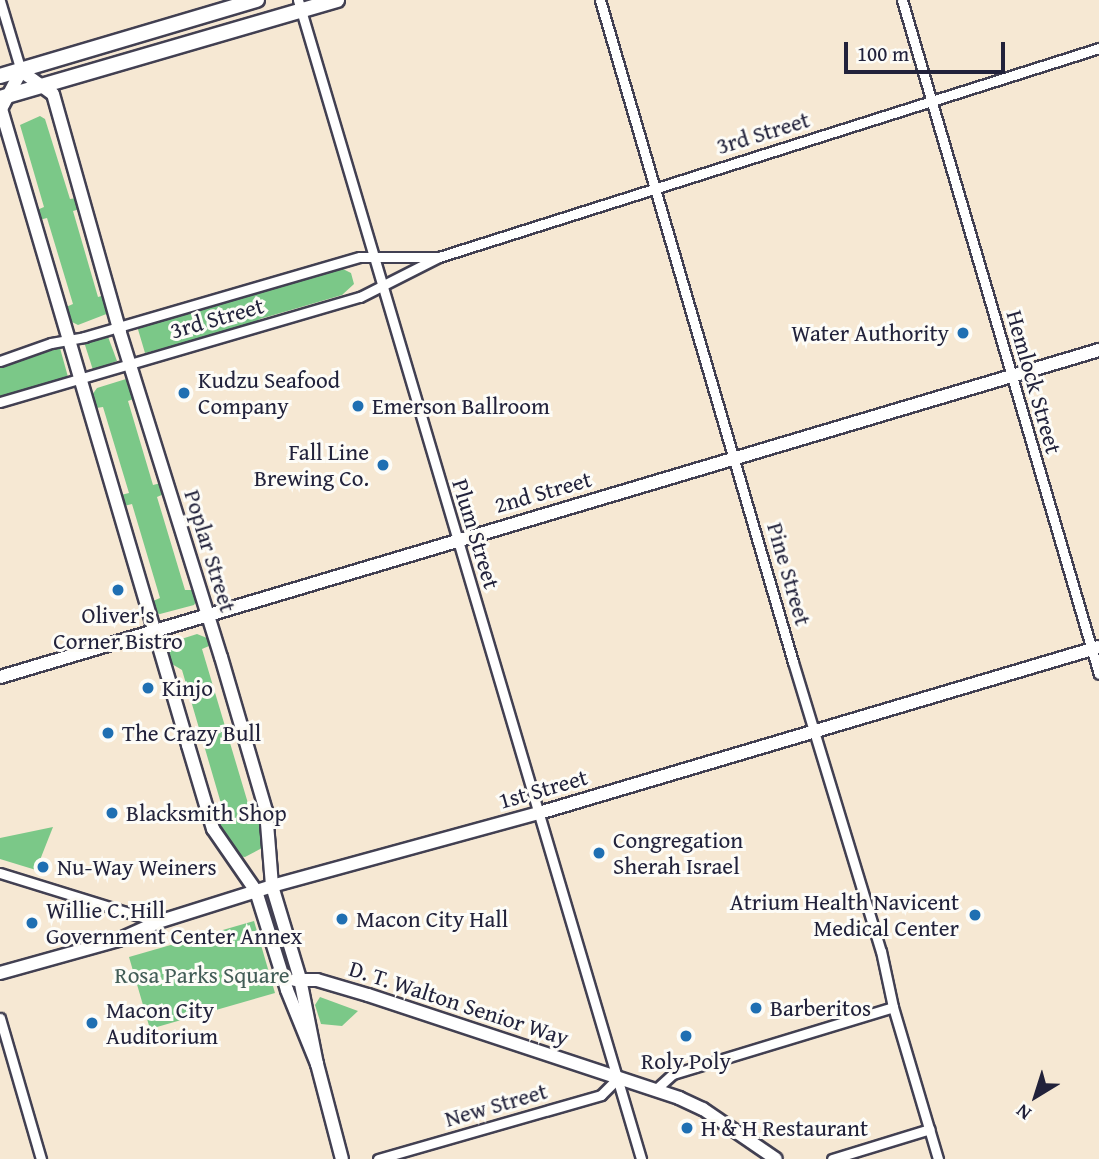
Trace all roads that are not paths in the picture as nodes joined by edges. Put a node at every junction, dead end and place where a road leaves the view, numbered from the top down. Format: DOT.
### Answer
graph roads {
  1 [pos="257,0"];
  2 [pos="337,0"];
  3 [pos="600,0"];
  4 [pos="902,0"];
  5 [pos="0,1"];
  6 [pos="300,5"];
  7 [pos="1099,48"];
  8 [pos="21,71"];
  9 [pos="0,76"];
  10 [pos="42,86"];
  11 [pos="2,96"];
  12 [pos="931,101"];
  13 [pos="654,186"];
  14 [pos="374,257"];
  15 [pos="439,257"];
  16 [pos="383,286"];
  17 [pos="119,326"];
  18 [pos="71,340"];
  19 [pos="1099,350"];
  20 [pos="0,361"];
  21 [pos="131,364"];
  22 [pos="1012,375"];
  23 [pos="83,379"];
  24 [pos="0,402"];
  25 [pos="735,457"];
  26 [pos="457,540"];
  27 [pos="208,616"];
  28 [pos="156,632"];
  29 [pos="1095,648"];
  30 [pos="1099,674"];
  31 [pos="0,677"];
  32 [pos="816,730"];
  33 [pos="539,813"];
  34 [pos="0,873"];
  35 [pos="272,886"];
  36 [pos="256,891"];
  37 [pos="158,922"];
  38 [pos="0,973"];
  39 [pos="300,979"];
  40 [pos="284,981"];
  41 [pos="893,1007"];
  42 [pos="0,1018"];
  43 [pos="317,1064"];
  44 [pos="618,1078"];
  45 [pos="655,1090"];
  46 [pos="930,1129"];
  47 [pos="41,1159"];
  48 [pos="342,1159"];
  49 [pos="378,1159"];
  50 [pos="641,1159"];
  51 [pos="776,1159"];
  52 [pos="832,1159"];
  53 [pos="938,1159"];
  1 -- 8 [label="main road"];
  2 -- 6 [label="main road"];
  3 -- 13 [label="street, Pine Street"];
  4 -- 12 [label="street, Hemlock Street"];
  5 -- 8 [label="street"];
  6 -- 10 [label="main road"];
  6 -- 14 [label="street, Plum Street"];
  7 -- 12 [label="street, 3rd Street"];
  8 -- 9 [label="main road"];
  8 -- 10 [label="street, Poplar Street"];
  8 -- 11 [label="street"];
  10 -- 11 [label="main road"];
  10 -- 17 [label="street, Poplar Street"];
  11 -- 18 [label="street, Poplar Street"];
  12 -- 13 [label="street, 3rd Street"];
  12 -- 22 [label="street, Hemlock Street"];
  13 -- 15 [label="street, 3rd Street"];
  13 -- 25 [label="street, Pine Street"];
  14 -- 15 [label="street, 3rd Street"];
  14 -- 16 [label="street, Plum Street"];
  14 -- 17 [label="street, 3rd Street"];
  15 -- 16 [label="street, 3rd Street"];
  16 -- 21 [label="street, 3rd Street"];
  16 -- 26 [label="street, Plum Street"];
  17 -- 18 [label="street, 3rd Street"];
  17 -- 21 [label="street, Poplar Street"];
  18 -- 20 [label="street, 3rd Street"];
  18 -- 23 [label="street, Poplar Street"];
  19 -- 22 [label="street, 2nd Street"];
  21 -- 23 [label="street, 3rd Street"];
  21 -- 27 [label="street, Poplar Street"];
  22 -- 25 [label="street, 2nd Street"];
  22 -- 29 [label="street, Hemlock Street"];
  23 -- 24 [label="street, 3rd Street"];
  23 -- 28 [label="street, Poplar Street"];
  25 -- 26 [label="street, 2nd Street"];
  25 -- 32 [label="street, Pine Street"];
  26 -- 27 [label="street, 2nd Street"];
  26 -- 33 [label="street, Plum Street"];
  27 -- 28 [label="street, 2nd Street"];
  27 -- 35 [label="street, Poplar Street"];
  28 -- 31 [label="street, 2nd Street"];
  28 -- 36 [label="street, Poplar Street"];
  29 -- 30 [label="street, Hemlock Street"];
  29 -- 32 [label="street, 1st Street"];
  32 -- 33 [label="street, 1st Street"];
  32 -- 41 [label="street, Pine Street"];
  33 -- 35 [label="street, 1st Street"];
  33 -- 44 [label="street, Plum Street"];
  34 -- 37 [label="street"];
  35 -- 36 [label="street, 1st Street"];
  35 -- 39 [label="street, Poplar Street"];
  36 -- 37 [label="street, 1st Street"];
  36 -- 40 [label="street, Poplar Street"];
  37 -- 38 [label="street, 1st Street"];
  39 -- 40 [label="street, D. T. Walton Senior Way"];
  39 -- 43 [label="street, Poplar Street"];
  39 -- 44 [label="street, D. T. Walton Senior Way"];
  40 -- 43 [label="street, Poplar Street"];
  41 -- 45 [label="street"];
  41 -- 46 [label="street, Pine Street"];
  42 -- 47 [label="street"];
  43 -- 48 [label="street, Poplar Street"];
  44 -- 45 [label="street, D. T. Walton Senior Way"];
  44 -- 49 [label="street, New Street"];
  44 -- 50 [label="street, Plum Street"];
  45 -- 51 [label="street, D. T. Walton Senior Way"];
  46 -- 52 [label="street"];
  46 -- 53 [label="street, Pine Street"];
}
